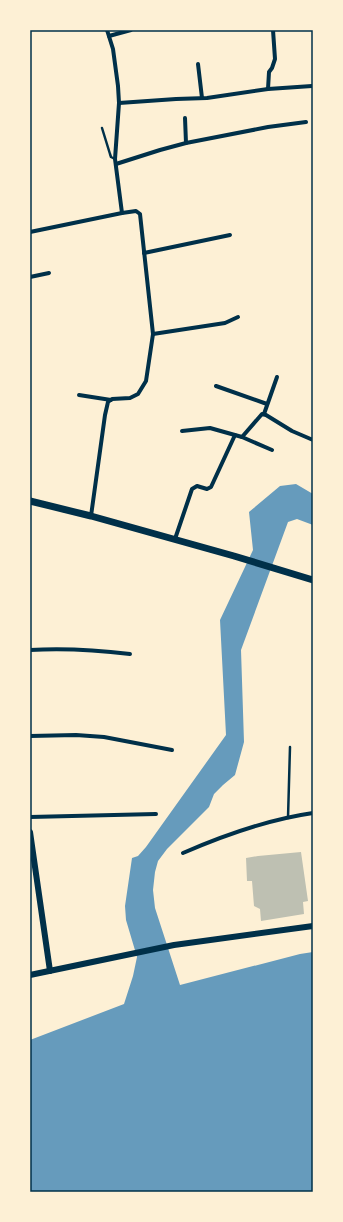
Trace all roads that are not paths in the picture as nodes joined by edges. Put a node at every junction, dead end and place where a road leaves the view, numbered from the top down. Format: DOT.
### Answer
graph roads {
  1 [pos="107,30"];
  2 [pos="131,30"];
  3 [pos="272,30"];
  4 [pos="109,36"];
  5 [pos="198,64"];
  6 [pos="312,86"];
  7 [pos="268,89"];
  8 [pos="202,98"];
  9 [pos="119,103"];
  10 [pos="185,118"];
  11 [pos="306,122"];
  12 [pos="102,128"];
  13 [pos="186,143"];
  14 [pos="116,159"];
  15 [pos="116,164"];
  16 [pos="122,213"];
  17 [pos="30,232"];
  18 [pos="230,235"];
  19 [pos="144,253"];
  20 [pos="49,273"];
  21 [pos="30,277"];
  22 [pos="238,316"];
  23 [pos="153,334"];
  24 [pos="277,377"];
  25 [pos="216,386"];
  26 [pos="79,395"];
  27 [pos="111,400"];
  28 [pos="267,404"];
  29 [pos="264,414"];
  30 [pos="182,431"];
  31 [pos="235,435"];
  32 [pos="242,437"];
  33 [pos="313,440"];
  34 [pos="272,450"];
  35 [pos="30,501"];
  36 [pos="91,516"];
  37 [pos="175,539"];
  38 [pos="313,580"];
  39 [pos="30,650"];
  40 [pos="130,654"];
  41 [pos="30,736"];
  42 [pos="290,747"];
  43 [pos="172,750"];
  44 [pos="313,813"];
  45 [pos="156,814"];
  46 [pos="30,817"];
  47 [pos="288,818"];
  48 [pos="30,832"];
  49 [pos="183,853"];
  50 [pos="313,926"];
  51 [pos="50,971"];
  52 [pos="30,976"];
  1 -- 4 [label="street"];
  2 -- 4 [label="street"];
  3 -- 7 [label="street"];
  4 -- 9 [label="street"];
  5 -- 8 [label="street"];
  6 -- 7 [label="street"];
  7 -- 8 [label="street"];
  8 -- 9 [label="street"];
  9 -- 14 [label="street"];
  10 -- 13 [label="street"];
  11 -- 13 [label="street"];
  12 -- 14 [label="lane"];
  13 -- 15 [label="street"];
  14 -- 15 [label="street"];
  15 -- 16 [label="street"];
  16 -- 17 [label="street"];
  16 -- 19 [label="street"];
  18 -- 19 [label="street"];
  19 -- 23 [label="street"];
  20 -- 21 [label="street"];
  22 -- 23 [label="street"];
  23 -- 27 [label="street"];
  24 -- 28 [label="street"];
  25 -- 28 [label="street"];
  26 -- 27 [label="street"];
  27 -- 36 [label="street"];
  28 -- 29 [label="street"];
  29 -- 32 [label="street"];
  29 -- 33 [label="street"];
  30 -- 31 [label="street"];
  31 -- 32 [label="street"];
  31 -- 37 [label="street"];
  32 -- 34 [label="street"];
  35 -- 36 [label="main road"];
  36 -- 37 [label="main road"];
  37 -- 38 [label="main road"];
  39 -- 40 [label="street"];
  41 -- 43 [label="street"];
  42 -- 47 [label="lane"];
  44 -- 47 [label="street"];
  45 -- 46 [label="street"];
  47 -- 49 [label="street"];
  48 -- 51 [label="street"];
  50 -- 51 [label="street"];
  51 -- 52 [label="street"];
}
